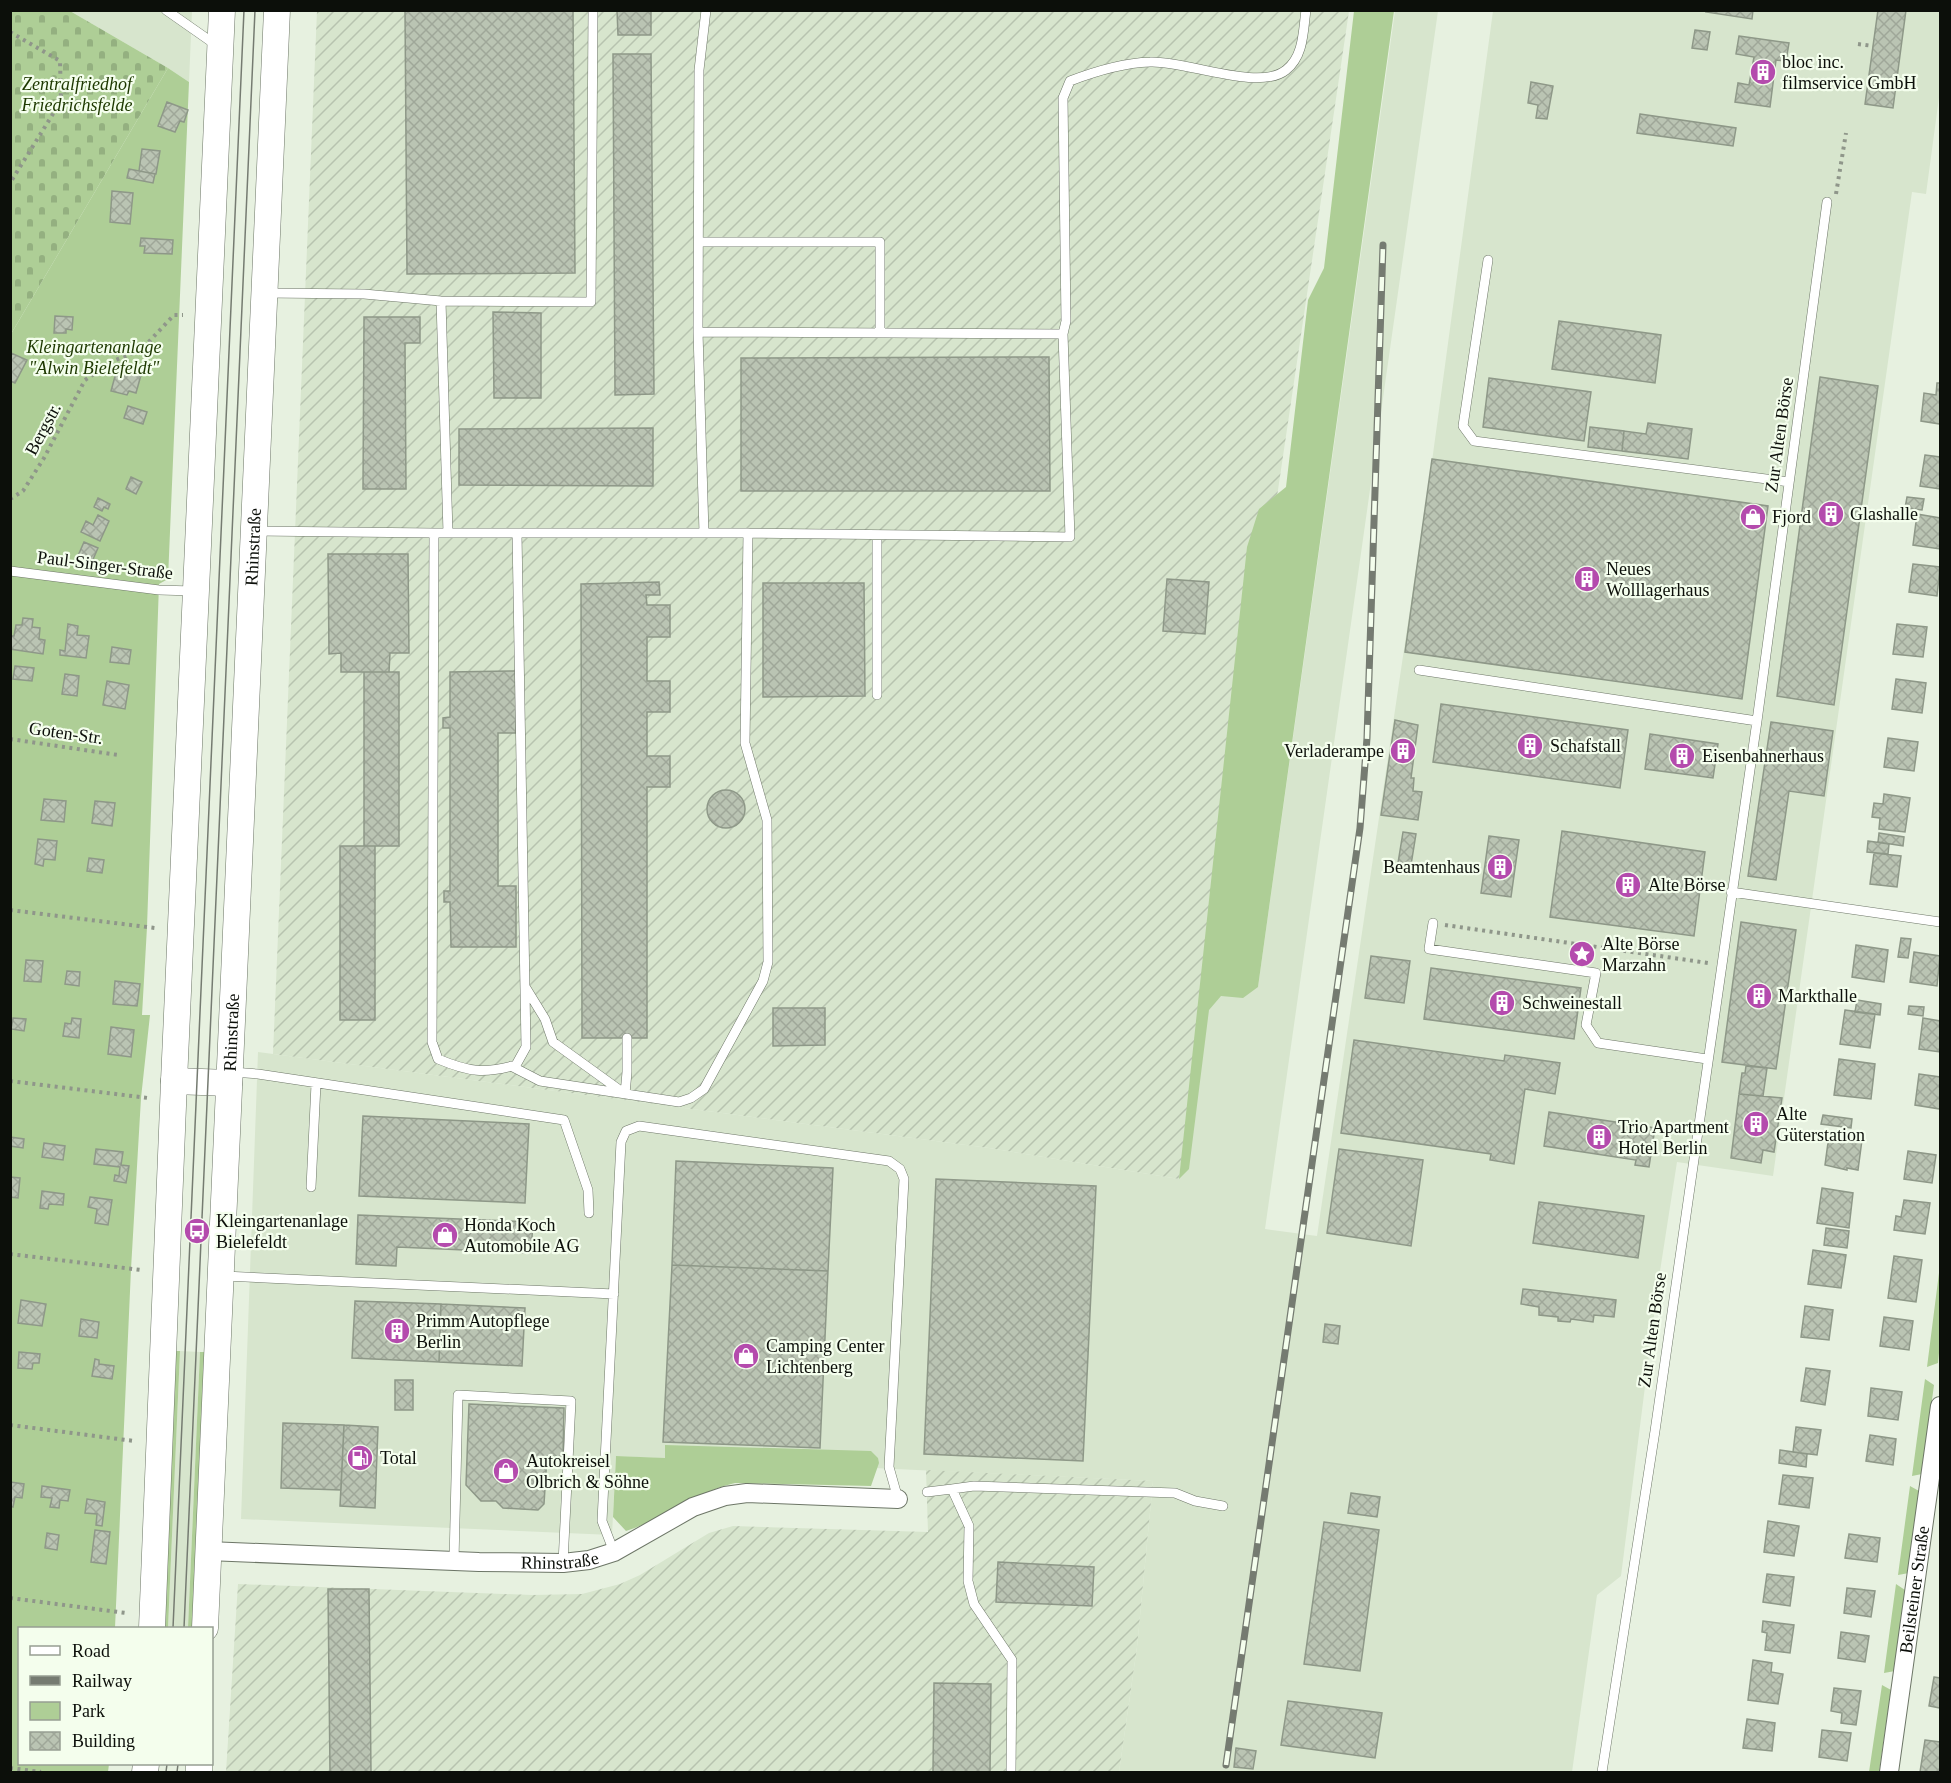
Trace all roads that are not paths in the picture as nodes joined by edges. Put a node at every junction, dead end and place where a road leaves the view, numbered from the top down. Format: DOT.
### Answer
graph roads {
  1 [pos="166,10"];
  2 [pos="222,10"];
  3 [pos="276,10"];
  4 [pos="592,10"];
  5 [pos="706,10"];
  6 [pos="1306,10"];
  7 [pos="220,47"];
  8 [pos="1827,202"];
  9 [pos="699,242"];
  10 [pos="1488,260"];
  11 [pos="264,293"];
  12 [pos="441,301"];
  13 [pos="698,332"];
  14 [pos="880,333"];
  15 [pos="1063,334"];
  16 [pos="1789,482"];
  17 [pos="254,531"];
  18 [pos="434,533"];
  19 [pos="448,533"];
  20 [pos="705,533"];
  21 [pos="748,533"];
  22 [pos="517,534"];
  23 [pos="877,535"];
  24 [pos="10,571"];
  25 [pos="196,591"];
  26 [pos="1419,670"];
  27 [pos="877,695"];
  28 [pos="1757,721"];
  29 [pos="1731,892"];
  30 [pos="1941,922"];
  31 [pos="1433,923"];
  32 [pos="525,986"];
  33 [pos="627,1038"];
  34 [pos="1707,1059"];
  35 [pos="511,1066"];
  36 [pos="229,1078"];
  37 [pos="174,1081"];
  38 [pos="316,1084"];
  39 [pos="625,1094"];
  40 [pos="311,1187"];
  41 [pos="589,1214"];
  42 [pos="221,1276"];
  43 [pos="614,1294"];
  44 [pos="1941,1406"];
  45 [pos="952,1489"];
  46 [pos="927,1492"];
  47 [pos="898,1499"];
  48 [pos="1223,1506"];
  49 [pos="208,1551"];
  50 [pos="614,1552"];
  51 [pos="454,1561"];
  52 [pos="563,1563"];
  53 [pos="152,1627"];
  54 [pos="205,1627"];
  55 [pos="1011,1773"];
  56 [pos="1602,1773"];
  57 [pos="1889,1773"];
  1 -- 7 [label="lane"];
  2 -- 7 [label="main road"];
  3 -- 11 [label="main road, Rhinstraße"];
  4 -- 12 [label="lane"];
  5 -- 9 [label="lane"];
  6 -- 15 [label="lane"];
  7 -- 25 [label="main road"];
  8 -- 16 [label="lane, Zur Alten Börse"];
  9 -- 13 [label="lane"];
  9 -- 14 [label="lane"];
  10 -- 16 [label="lane"];
  11 -- 12 [label="lane"];
  11 -- 17 [label="main road, Rhinstraße"];
  12 -- 19 [label="lane"];
  13 -- 14 [label="lane"];
  13 -- 20 [label="lane"];
  14 -- 15 [label="lane"];
  15 -- 23 [label="lane"];
  16 -- 28 [label="lane, Zur Alten Börse"];
  17 -- 18 [label="lane"];
  17 -- 36 [label="main road, Rhinstraße"];
  18 -- 19 [label="lane"];
  18 -- 35 [label="lane"];
  19 -- 22 [label="lane"];
  20 -- 21 [label="lane"];
  20 -- 22 [label="lane"];
  21 -- 23 [label="lane"];
  21 -- 39 [label="lane"];
  22 -- 32 [label="lane"];
  23 -- 27 [label="lane"];
  24 -- 25 [label="lane, Paul-Singer-Straße"];
  25 -- 37 [label="main road"];
  26 -- 28 [label="lane"];
  28 -- 29 [label="lane, Zur Alten Börse"];
  29 -- 30 [label="lane"];
  29 -- 34 [label="lane, Zur Alten Börse"];
  31 -- 34 [label="lane"];
  32 -- 35 [label="lane"];
  32 -- 39 [label="lane"];
  33 -- 39 [label="lane"];
  34 -- 56 [label="lane, Zur Alten Börse"];
  35 -- 39 [label="lane"];
  36 -- 37 [label="main road, Rhinstraße"];
  36 -- 38 [label="lane"];
  36 -- 42 [label="main road, Rhinstraße"];
  37 -- 53 [label="main road"];
  38 -- 40 [label="lane"];
  38 -- 41 [label="lane"];
  42 -- 43 [label="lane"];
  42 -- 49 [label="main road, Rhinstraße"];
  43 -- 47 [label="lane"];
  43 -- 50 [label="lane"];
  44 -- 57 [label="street, Beilsteiner Straße"];
  45 -- 46 [label="lane"];
  45 -- 48 [label="lane"];
  45 -- 55 [label="lane"];
  47 -- 50 [label="street, Rhinstraße"];
  49 -- 51 [label="street, Rhinstraße"];
  49 -- 54 [label="main road, Rhinstraße"];
  50 -- 52 [label="street, Rhinstraße"];
  51 -- 52 [label="street, Rhinstraße"];
  51 -- 52 [label="lane"];
}
